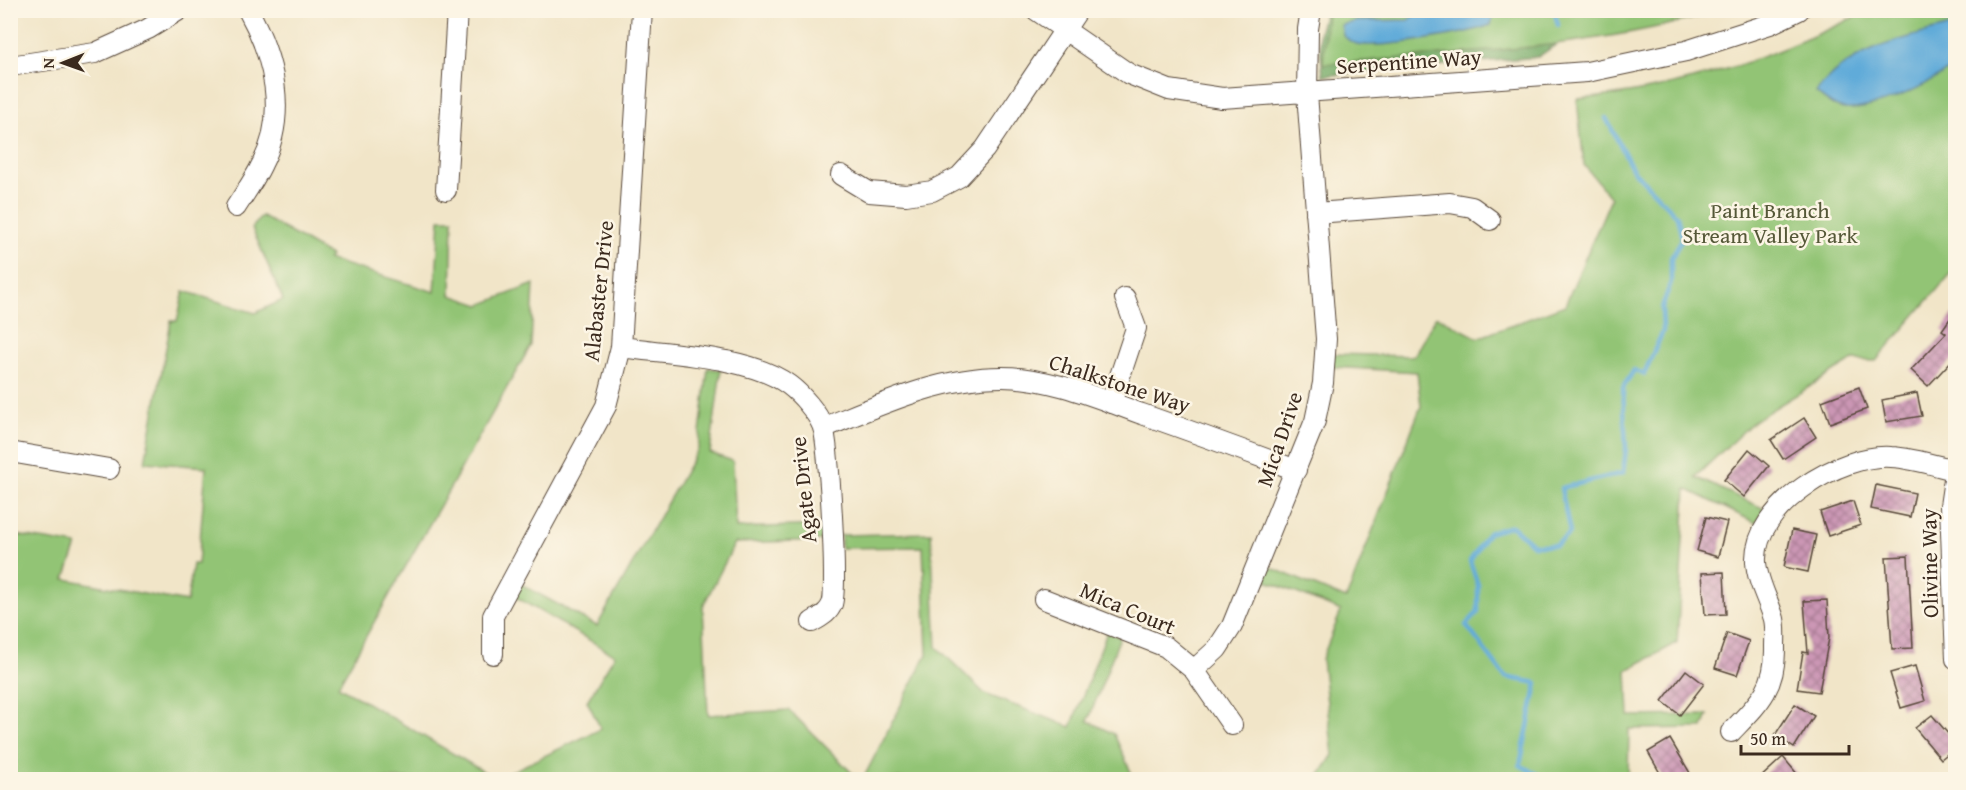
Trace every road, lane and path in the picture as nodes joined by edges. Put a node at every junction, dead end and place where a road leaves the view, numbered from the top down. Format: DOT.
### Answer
graph roads {
  1 [pos="179,10"];
  2 [pos="248,10"];
  3 [pos="457,10"];
  4 [pos="642,10"];
  5 [pos="1036,10"];
  6 [pos="1078,10"];
  7 [pos="1311,10"];
  8 [pos="1799,10"];
  9 [pos="1065,30"];
  10 [pos="10,66"];
  11 [pos="1307,94"];
  12 [pos="841,175"];
  13 [pos="446,190"];
  14 [pos="236,207"];
  15 [pos="1316,213"];
  16 [pos="1491,220"];
  17 [pos="1125,298"];
  18 [pos="621,347"];
  19 [pos="1111,403"];
  20 [pos="823,428"];
  21 [pos="10,452"];
  22 [pos="1955,468"];
  23 [pos="110,469"];
  24 [pos="1296,470"];
  25 [pos="1044,599"];
  26 [pos="812,622"];
  27 [pos="493,654"];
  28 [pos="1956,659"];
  29 [pos="1194,669"];
  30 [pos="1232,725"];
  31 [pos="1731,732"];
  1 -- 10 [label="street"];
  2 -- 14 [label="street"];
  3 -- 13 [label="street"];
  4 -- 18 [label="street, Alabaster Drive"];
  5 -- 9 [label="street, Serpentine Way"];
  6 -- 9 [label="street"];
  7 -- 11 [label="street, Mica Drive"];
  8 -- 11 [label="street, Serpentine Way"];
  9 -- 11 [label="street, Serpentine Way"];
  9 -- 12 [label="street"];
  11 -- 15 [label="street, Mica Drive"];
  15 -- 16 [label="street"];
  15 -- 24 [label="street, Mica Drive"];
  17 -- 19 [label="street"];
  18 -- 20 [label="street, Agate Drive"];
  18 -- 27 [label="street, Alabaster Drive"];
  19 -- 20 [label="street, Chalkstone Way"];
  19 -- 24 [label="street, Chalkstone Way"];
  20 -- 26 [label="street, Agate Drive"];
  21 -- 23 [label="street"];
  22 -- 28 [label="street, Olivine Way"];
  22 -- 31 [label="street"];
  24 -- 29 [label="street, Mica Drive"];
  25 -- 29 [label="street, Mica Court"];
  29 -- 30 [label="street, Mica Court"];
}
